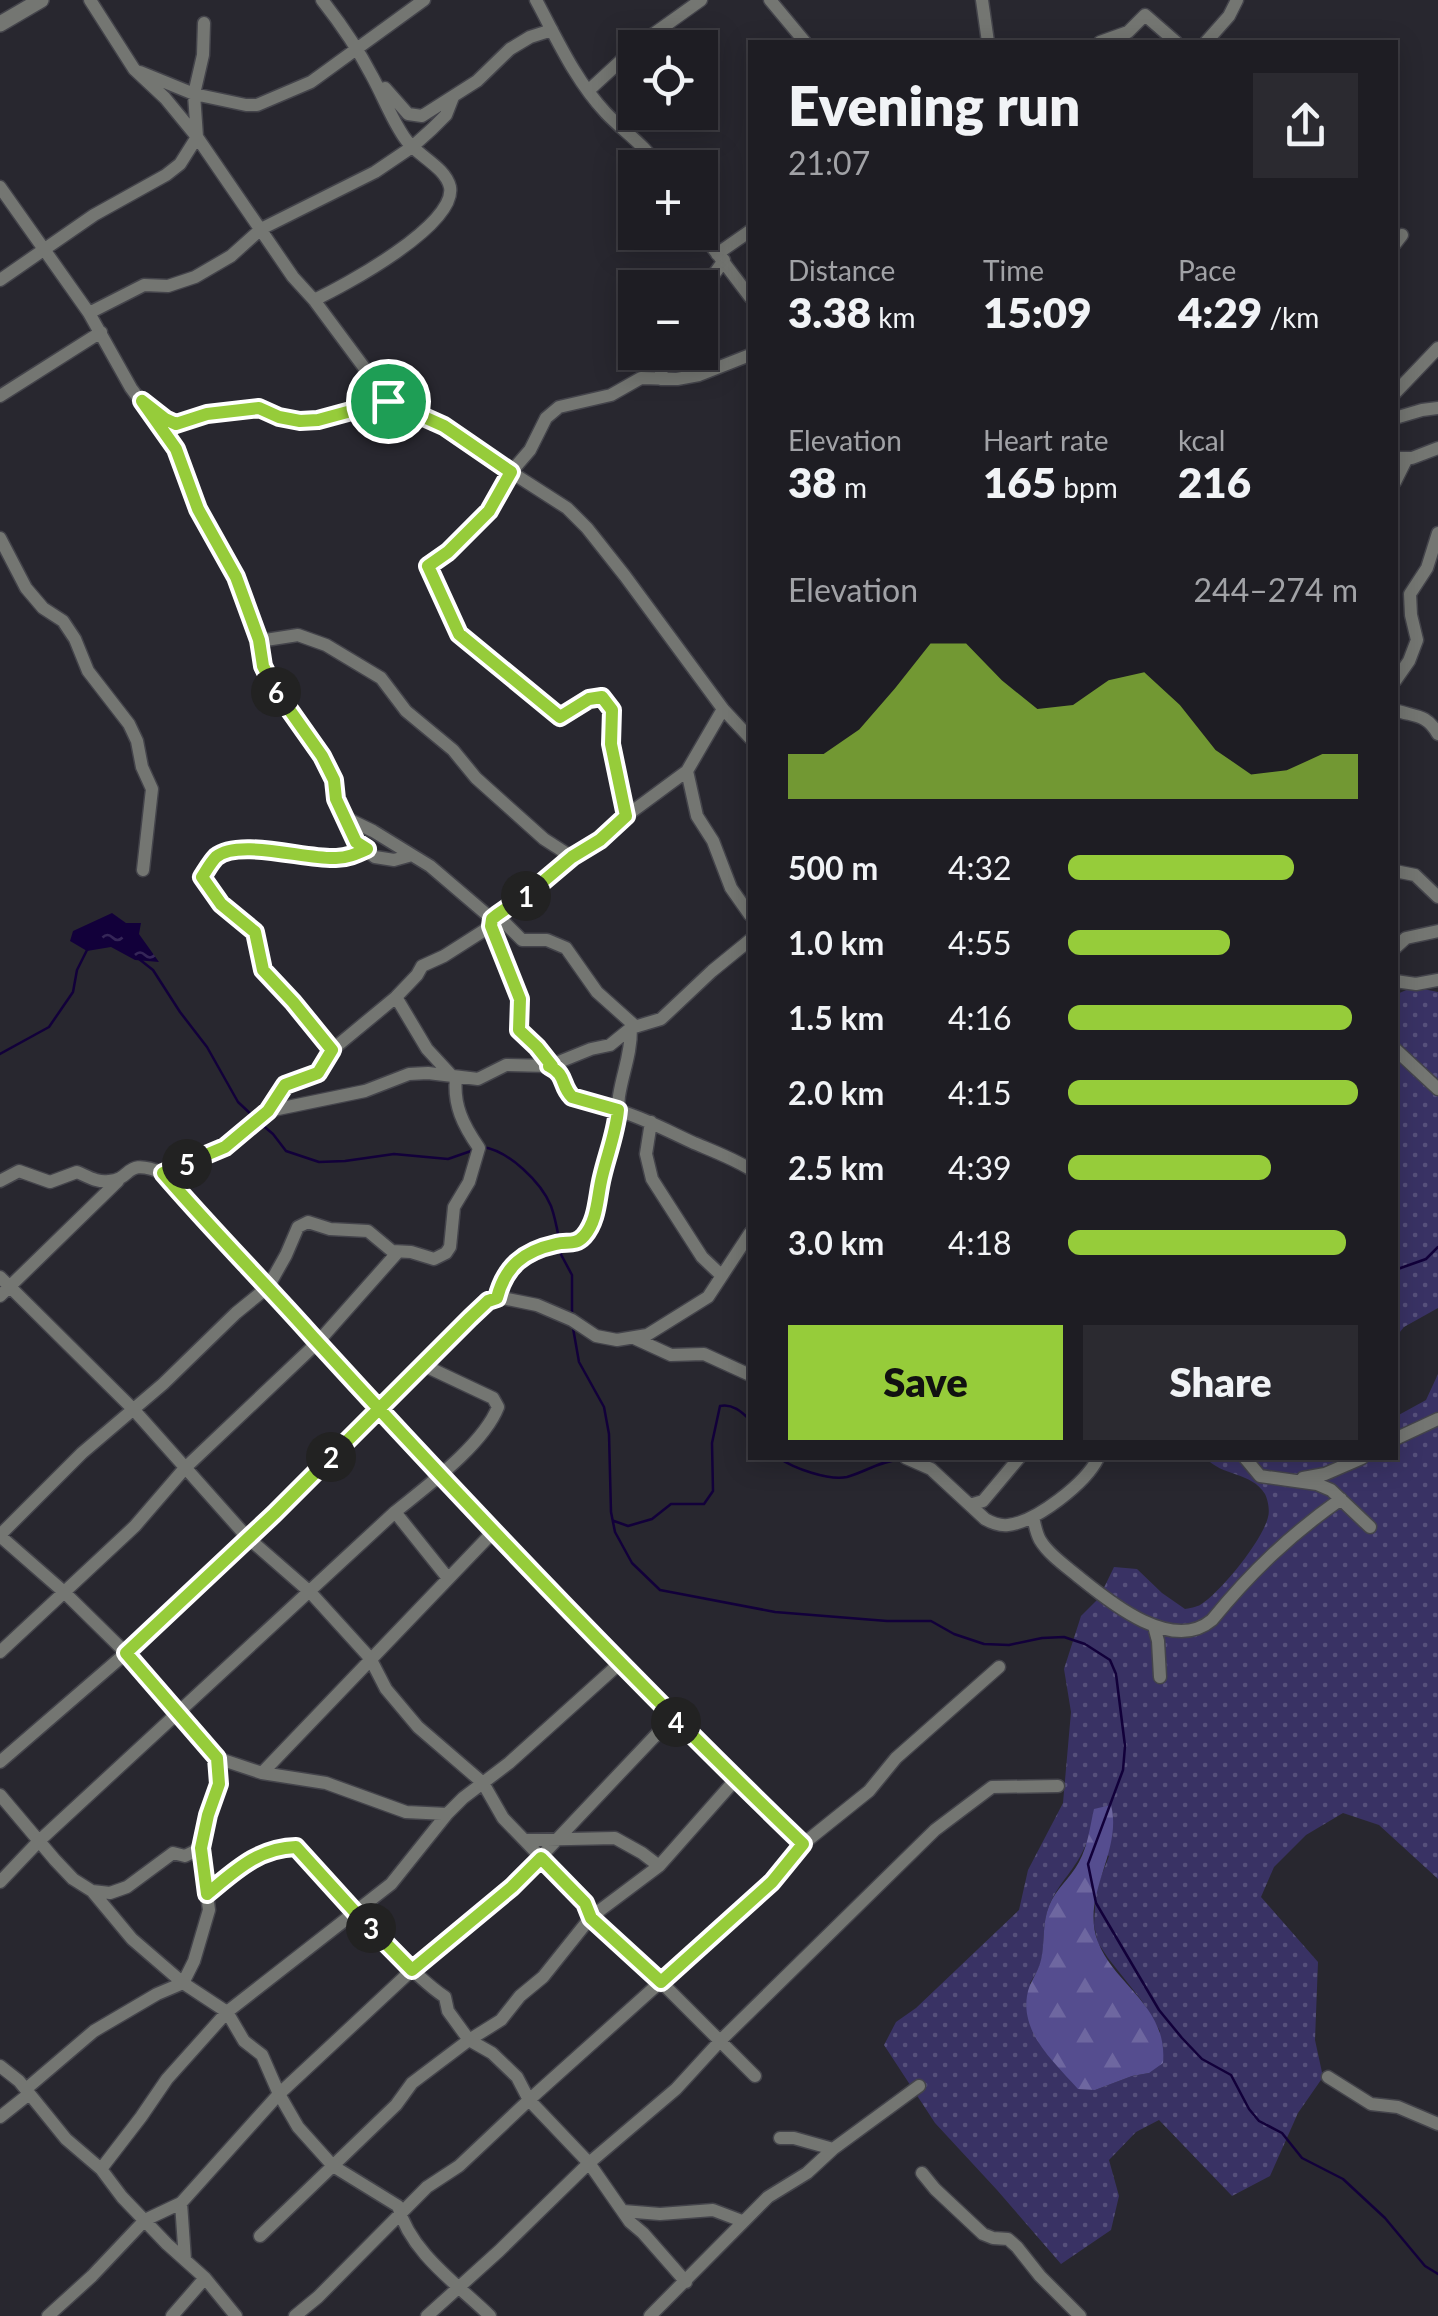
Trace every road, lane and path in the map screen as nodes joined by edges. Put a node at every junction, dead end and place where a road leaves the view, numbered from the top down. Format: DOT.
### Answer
graph roads {
  1 [pos="41,0"];
  2 [pos="90,0"];
  3 [pos="322,0"];
  4 [pos="424,0"];
  5 [pos="536,0"];
  6 [pos="701,0"];
  7 [pos="770,0"];
  8 [pos="982,0"];
  9 [pos="1237,0"];
  10 [pos="0,24"];
  11 [pos="204,24"];
  12 [pos="552,30"];
  13 [pos="803,40"];
  14 [pos="988,40"];
  15 [pos="1106,40"];
  16 [pos="1174,40"];
  17 [pos="1208,40"];
  18 [pos="355,48"];
  19 [pos="134,68"];
  20 [pos="371,74"];
  21 [pos="588,90"];
  22 [pos="194,94"];
  23 [pos="453,97"];
  24 [pos="197,138"];
  25 [pos="412,147"];
  26 [pos="647,150"];
  27 [pos="0,187"];
  28 [pos="261,230"];
  29 [pos="748,233"];
  30 [pos="715,250"];
  31 [pos="44,251"];
  32 [pos="721,257"];
  33 [pos="716,270"];
  34 [pos="0,280"];
  35 [pos="748,293"];
  36 [pos="314,300"];
  37 [pos="89,313"];
  38 [pos="101,332"];
  39 [pos="1438,348"];
  40 [pos="748,356"];
  41 [pos="662,370"];
  42 [pos="661,379"];
  43 [pos="1398,391"];
  44 [pos="0,396"];
  45 [pos="142,401"];
  46 [pos="388,401"];
  47 [pos="1438,408"];
  48 [pos="1398,417"];
  49 [pos="1438,448"];
  50 [pos="1401,458"];
  51 [pos="511,472"];
  52 [pos="1438,533"];
  53 [pos="0,538"];
  54 [pos="259,640"];
  55 [pos="1398,676"];
  56 [pos="723,709"];
  57 [pos="1398,711"];
  58 [pos="748,736"];
  59 [pos="1438,736"];
  60 [pos="687,771"];
  61 [pos="626,816"];
  62 [pos="346,818"];
  63 [pos="367,849"];
  64 [pos="412,855"];
  65 [pos="572,857"];
  66 [pos="143,870"];
  67 [pos="1398,872"];
  68 [pos="1438,897"];
  69 [pos="748,912"];
  70 [pos="493,920"];
  71 [pos="1438,931"];
  72 [pos="1398,945"];
  73 [pos="748,947"];
  74 [pos="1438,980"];
  75 [pos="1398,982"];
  76 [pos="396,998"];
  77 [pos="633,1027"];
  78 [pos="332,1050"];
  79 [pos="1398,1052"];
  80 [pos="550,1066"];
  81 [pos="454,1076"];
  82 [pos="1438,1089"];
  83 [pos="618,1110"];
  84 [pos="268,1111"];
  85 [pos="651,1122"];
  86 [pos="130,1168"];
  87 [pos="748,1168"];
  88 [pos="163,1173"];
  89 [pos="0,1181"];
  90 [pos="748,1237"];
  91 [pos="397,1253"];
  92 [pos="722,1275"];
  93 [pos="268,1286"];
  94 [pos="3,1287"];
  95 [pos="497,1298"];
  96 [pos="630,1336"];
  97 [pos="318,1342"];
  98 [pos="423,1365"];
  99 [pos="748,1373"];
  100 [pos="378,1409"];
  101 [pos="134,1410"];
  102 [pos="1438,1419"];
  103 [pos="1398,1438"];
  104 [pos="911,1460"];
  105 [pos="1017,1460"];
  106 [pos="1098,1460"];
  107 [pos="1247,1460"];
  108 [pos="1357,1460"];
  109 [pos="185,1468"];
  110 [pos="440,1475"];
  111 [pos="1291,1480"];
  112 [pos="1341,1499"];
  113 [pos="970,1505"];
  114 [pos="395,1512"];
  115 [pos="1033,1517"];
  116 [pos="1370,1527"];
  117 [pos="494,1531"];
  118 [pos="0,1535"];
  119 [pos="247,1537"];
  120 [pos="448,1578"];
  121 [pos="64,1592"];
  122 [pos="310,1592"];
  123 [pos="1154,1626"];
  124 [pos="0,1652"];
  125 [pos="126,1653"];
  126 [pos="370,1658"];
  127 [pos="619,1664"];
  128 [pos="1000,1667"];
  129 [pos="1160,1677"];
  130 [pos="179,1714"];
  131 [pos="672,1718"];
  132 [pos="217,1758"];
  133 [pos="0,1762"];
  134 [pos="262,1773"];
  135 [pos="736,1780"];
  136 [pos="483,1783"];
  137 [pos="1058,1786"];
  138 [pos="0,1795"];
  139 [pos="448,1814"];
  140 [pos="524,1840"];
  141 [pos="559,1840"];
  142 [pos="40,1841"];
  143 [pos="803,1844"];
  144 [pos="201,1848"];
  145 [pos="541,1858"];
  146 [pos="658,1866"];
  147 [pos="0,1882"];
  148 [pos="92,1891"];
  149 [pos="207,1894"];
  150 [pos="355,1912"];
  151 [pos="591,1918"];
  152 [pos="412,1970"];
  153 [pos="184,1982"];
  154 [pos="661,1982"];
  155 [pos="228,2012"];
  156 [pos="469,2040"];
  157 [pos="720,2041"];
  158 [pos="0,2066"];
  159 [pos="755,2076"];
  160 [pos="1328,2077"];
  161 [pos="919,2086"];
  162 [pos="27,2091"];
  163 [pos="279,2094"];
  164 [pos="529,2100"];
  165 [pos="0,2117"];
  166 [pos="1438,2124"];
  167 [pos="780,2138"];
  168 [pos="833,2149"];
  169 [pos="589,2162"];
  170 [pos="332,2166"];
  171 [pos="101,2168"];
  172 [pos="922,2173"];
  173 [pos="181,2202"];
  174 [pos="623,2211"];
  175 [pos="400,2215"];
  176 [pos="145,2220"];
  177 [pos="742,2221"];
  178 [pos="260,2236"];
  179 [pos="185,2260"];
  180 [pos="205,2278"];
  181 [pos="686,2282"];
  182 [pos="460,2286"];
  183 [pos="48,2316"];
  184 [pos="172,2316"];
  185 [pos="236,2316"];
  186 [pos="295,2316"];
  187 [pos="426,2316"];
  188 [pos="490,2316"];
  189 [pos="650,2316"];
  190 [pos="1080,2316"];
  1 -- 10 [label="street"];
  2 -- 19 [label="street"];
  3 -- 18 [label="street"];
  4 -- 18 [label="street"];
  5 -- 12 [label="street"];
  6 -- 21 [label="street"];
  7 -- 13 [label="street"];
  8 -- 14 [label="street"];
  9 -- 17 [label="street"];
  11 -- 22 [label="street"];
  12 -- 21 [label="street"];
  12 -- 23 [label="street"];
  15 -- 16 [label="street"];
  18 -- 20 [label="street"];
  18 -- 22 [label="street"];
  19 -- 22 [label="street"];
  19 -- 24 [label="street"];
  20 -- 23 [label="street"];
  20 -- 25 [label="street"];
  21 -- 26 [label="street"];
  22 -- 24 [label="street"];
  23 -- 25 [label="street"];
  24 -- 28 [label="street"];
  24 -- 31 [label="street"];
  25 -- 28 [label="street"];
  25 -- 36 [label="street"];
  27 -- 31 [label="street"];
  28 -- 36 [label="street"];
  28 -- 37 [label="street"];
  29 -- 32 [label="street"];
  30 -- 32 [label="street"];
  31 -- 34 [label="street"];
  31 -- 37 [label="street"];
  32 -- 33 [label="street"];
  32 -- 35 [label="street"];
  36 -- 46 [label="street"];
  37 -- 38 [label="street"];
  38 -- 44 [label="street"];
  38 -- 45 [label="street"];
  39 -- 43 [label="street"];
  40 -- 42 [label="street"];
  41 -- 42 [label="street"];
  42 -- 51 [label="street"];
  45 -- 46 [label="street"];
  45 -- 54 [label="street"];
  46 -- 51 [label="street"];
  47 -- 48 [label="street"];
  49 -- 50 [label="street"];
  51 -- 56 [label="street"];
  51 -- 61 [label="street"];
  52 -- 55 [label="street"];
  53 -- 66 [label="street"];
  54 -- 62 [label="street"];
  54 -- 65 [label="street"];
  56 -- 58 [label="street"];
  56 -- 60 [label="street"];
  57 -- 59 [label="street"];
  60 -- 61 [label="street"];
  60 -- 69 [label="street"];
  61 -- 65 [label="street"];
  62 -- 63 [label="street"];
  62 -- 64 [label="street"];
  63 -- 64 [label="street"];
  63 -- 78 [label="street"];
  64 -- 70 [label="street"];
  65 -- 70 [label="street"];
  67 -- 68 [label="street"];
  70 -- 76 [label="street"];
  70 -- 77 [label="street"];
  70 -- 80 [label="street"];
  71 -- 72 [label="street"];
  73 -- 77 [label="street"];
  74 -- 75 [label="street"];
  76 -- 78 [label="street"];
  76 -- 81 [label="street"];
  77 -- 80 [label="street"];
  77 -- 83 [label="street"];
  78 -- 84 [label="street"];
  79 -- 82 [label="street"];
  80 -- 81 [label="street"];
  80 -- 83 [label="street"];
  81 -- 84 [label="street"];
  81 -- 91 [label="street"];
  83 -- 85 [label="street"];
  83 -- 95 [label="street"];
  84 -- 88 [label="street"];
  85 -- 87 [label="street"];
  85 -- 92 [label="street"];
  86 -- 88 [label="street"];
  86 -- 89 [label="street"];
  86 -- 94 [label="street"];
  88 -- 93 [label="street"];
  90 -- 92 [label="street"];
  91 -- 93 [label="street"];
  91 -- 97 [label="street"];
  92 -- 96 [label="street"];
  93 -- 97 [label="street"];
  93 -- 101 [label="street"];
  94 -- 101 [label="street"];
  95 -- 96 [label="street"];
  95 -- 98 [label="street"];
  96 -- 99 [label="street"];
  97 -- 100 [label="street"];
  97 -- 109 [label="street"];
  98 -- 100 [label="street"];
  98 -- 110 [label="street"];
  100 -- 110 [label="street"];
  100 -- 119 [label="street"];
  101 -- 109 [label="street"];
  101 -- 118 [label="street"];
  102 -- 103 [label="street"];
  104 -- 113 [label="street"];
  105 -- 113 [label="street"];
  106 -- 115 [label="street"];
  107 -- 111 [label="street"];
  108 -- 111 [label="street"];
  109 -- 119 [label="street"];
  109 -- 121 [label="street"];
  110 -- 114 [label="street"];
  110 -- 117 [label="street"];
  111 -- 112 [label="street"];
  112 -- 116 [label="street"];
  112 -- 123 [label="street"];
  113 -- 115 [label="street"];
  114 -- 120 [label="street"];
  114 -- 122 [label="street"];
  115 -- 123 [label="street"];
  117 -- 120 [label="street"];
  117 -- 127 [label="street"];
  118 -- 121 [label="street"];
  119 -- 122 [label="street"];
  119 -- 125 [label="street"];
  120 -- 126 [label="street"];
  121 -- 124 [label="street"];
  121 -- 125 [label="street"];
  122 -- 126 [label="street"];
  122 -- 130 [label="street"];
  123 -- 129 [label="street"];
  125 -- 130 [label="street"];
  125 -- 133 [label="street"];
  126 -- 134 [label="street"];
  126 -- 136 [label="street"];
  127 -- 131 [label="street"];
  127 -- 136 [label="street"];
  128 -- 143 [label="street"];
  130 -- 132 [label="street"];
  130 -- 142 [label="street"];
  131 -- 135 [label="street"];
  131 -- 141 [label="street"];
  132 -- 134 [label="street"];
  132 -- 144 [label="street"];
  134 -- 139 [label="street"];
  135 -- 143 [label="street"];
  135 -- 146 [label="street"];
  136 -- 139 [label="street"];
  136 -- 140 [label="street"];
  137 -- 157 [label="street"];
  138 -- 142 [label="street"];
  139 -- 150 [label="street"];
  140 -- 141 [label="street"];
  140 -- 145 [label="street"];
  141 -- 145 [label="street"];
  141 -- 146 [label="street"];
  142 -- 147 [label="street"];
  142 -- 148 [label="street"];
  143 -- 154 [label="street"];
  144 -- 148 [label="street"];
  144 -- 149 [label="street"];
  145 -- 151 [label="street"];
  145 -- 152 [label="street"];
  146 -- 151 [label="street"];
  148 -- 153 [label="street"];
  149 -- 150 [label="street"];
  149 -- 153 [label="street"];
  150 -- 152 [label="street"];
  150 -- 155 [label="street"];
  151 -- 154 [label="street"];
  151 -- 156 [label="street"];
  152 -- 156 [label="street"];
  152 -- 163 [label="street"];
  153 -- 155 [label="street"];
  153 -- 162 [label="street"];
  154 -- 157 [label="street"];
  154 -- 164 [label="street"];
  155 -- 163 [label="street"];
  155 -- 171 [label="street"];
  156 -- 164 [label="street"];
  156 -- 170 [label="street"];
  157 -- 159 [label="street"];
  157 -- 169 [label="street"];
  158 -- 162 [label="street"];
  160 -- 166 [label="street"];
  161 -- 168 [label="street"];
  162 -- 165 [label="street"];
  162 -- 171 [label="street"];
  163 -- 170 [label="street"];
  163 -- 173 [label="street"];
  164 -- 169 [label="street"];
  164 -- 175 [label="street"];
  167 -- 168 [label="street"];
  168 -- 177 [label="street"];
  169 -- 174 [label="street"];
  169 -- 182 [label="street"];
  170 -- 175 [label="street"];
  170 -- 178 [label="street"];
  171 -- 176 [label="street"];
  172 -- 190 [label="street"];
  173 -- 176 [label="street"];
  173 -- 179 [label="street"];
  174 -- 177 [label="street"];
  174 -- 181 [label="street"];
  175 -- 182 [label="street"];
  175 -- 186 [label="street"];
  176 -- 179 [label="street"];
  176 -- 183 [label="street"];
  177 -- 181 [label="street"];
  179 -- 180 [label="street"];
  180 -- 184 [label="street"];
  180 -- 185 [label="street"];
  181 -- 189 [label="street"];
  182 -- 187 [label="street"];
  182 -- 188 [label="street"];
}
